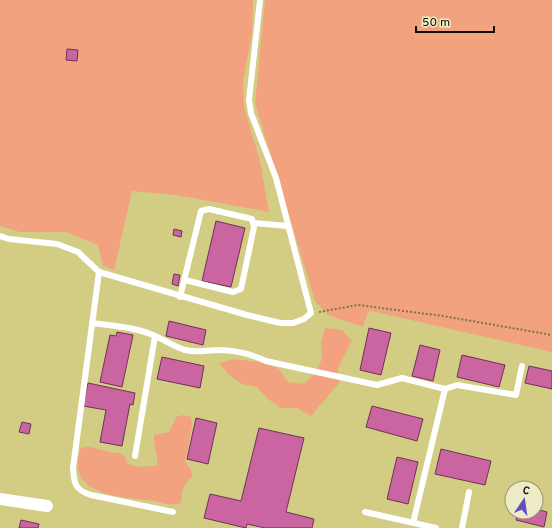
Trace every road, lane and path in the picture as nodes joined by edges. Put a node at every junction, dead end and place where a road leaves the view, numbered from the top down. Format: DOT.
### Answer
graph roads {
  1 [pos="260,0"];
  2 [pos="254,223"];
  3 [pos="288,226"];
  4 [pos="0,236"];
  5 [pos="99,272"];
  6 [pos="185,280"];
  7 [pos="180,297"];
  8 [pos="311,313"];
  9 [pos="92,323"];
  10 [pos="552,335"];
  11 [pos="155,336"];
  12 [pos="522,366"];
  13 [pos="445,389"];
  14 [pos="134,456"];
  15 [pos="469,492"];
  16 [pos="0,499"];
  17 [pos="47,506"];
  18 [pos="173,512"];
  19 [pos="365,512"];
  20 [pos="413,523"];
  21 [pos="436,528"];
  22 [pos="462,528"];
  1 -- 3 [label="lane"];
  2 -- 3 [label="lane"];
  2 -- 6 [label="lane"];
  2 -- 6 [label="lane"];
  3 -- 8 [label="lane"];
  4 -- 5 [label="lane"];
  5 -- 7 [label="lane"];
  5 -- 9 [label="lane"];
  6 -- 7 [label="lane"];
  7 -- 8 [label="lane"];
  8 -- 10 [label="path"];
  9 -- 11 [label="lane"];
  9 -- 18 [label="lane"];
  11 -- 13 [label="lane"];
  11 -- 14 [label="lane"];
  12 -- 13 [label="lane"];
  13 -- 20 [label="lane"];
  15 -- 22 [label="lane"];
  16 -- 17 [label="street"];
  19 -- 20 [label="lane"];
  20 -- 21 [label="lane"];
}
